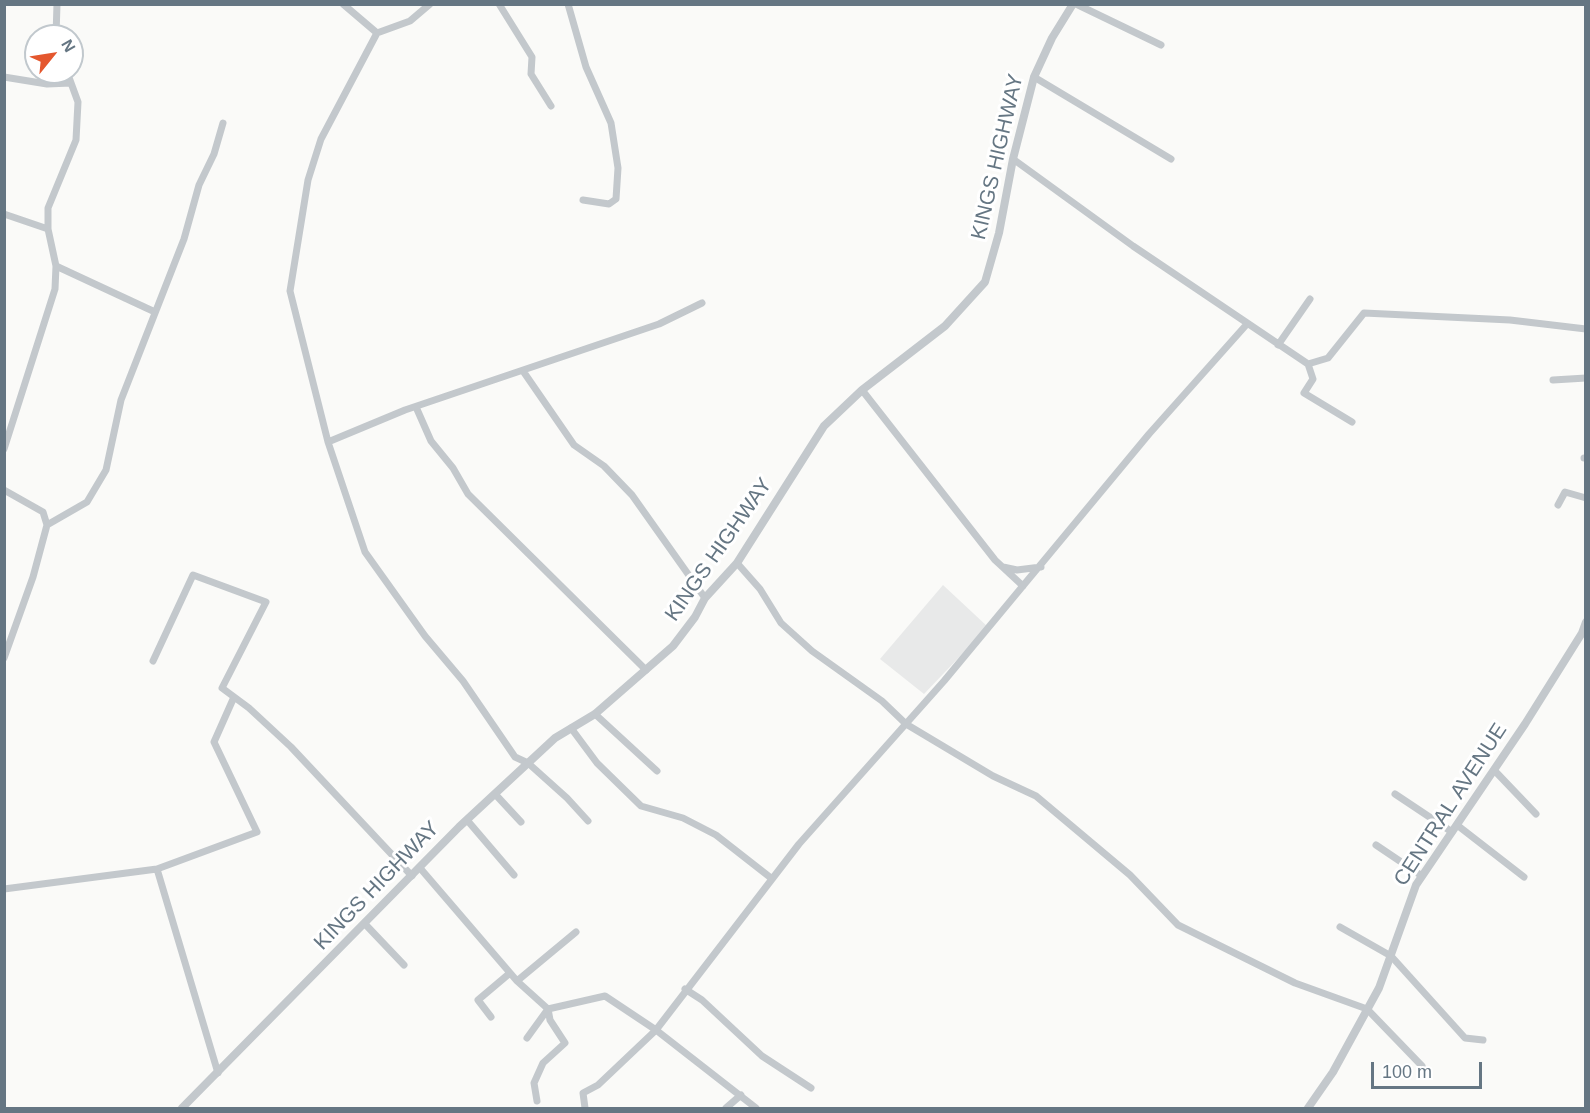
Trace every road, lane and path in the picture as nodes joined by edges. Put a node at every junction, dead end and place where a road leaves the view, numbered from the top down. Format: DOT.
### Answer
graph roads {
  1 [pos="57,4"];
  2 [pos="343,4"];
  3 [pos="430,4"];
  4 [pos="499,4"];
  5 [pos="568,4"];
  6 [pos="1074,4"];
  7 [pos="56,24"];
  8 [pos="376,33"];
  9 [pos="1161,45"];
  10 [pos="4,77"];
  11 [pos="1034,77"];
  12 [pos="24,80"];
  13 [pos="71,84"];
  14 [pos="551,106"];
  15 [pos="223,123"];
  16 [pos="1013,159"];
  17 [pos="1171,159"];
  18 [pos="583,200"];
  19 [pos="4,214"];
  20 [pos="48,229"];
  21 [pos="56,266"];
  22 [pos="1310,299"];
  23 [pos="702,303"];
  24 [pos="156,312"];
  25 [pos="1247,324"];
  26 [pos="1586,329"];
  27 [pos="1278,345"];
  28 [pos="1308,364"];
  29 [pos="523,370"];
  30 [pos="1586,378"];
  31 [pos="1553,380"];
  32 [pos="862,390"];
  33 [pos="416,407"];
  34 [pos="1353,422"];
  35 [pos="328,442"];
  36 [pos="4,449"];
  37 [pos="4,490"];
  38 [pos="1586,498"];
  39 [pos="1558,505"];
  40 [pos="47,525"];
  41 [pos="737,563"];
  42 [pos="1003,567"];
  43 [pos="1041,567"];
  44 [pos="1023,586"];
  45 [pos="705,598"];
  46 [pos="1586,622"];
  47 [pos="4,658"];
  48 [pos="153,661"];
  49 [pos="646,670"];
  50 [pos="234,697"];
  51 [pos="595,714"];
  52 [pos="906,724"];
  53 [pos="572,728"];
  54 [pos="528,763"];
  55 [pos="1494,770"];
  56 [pos="657,771"];
  57 [pos="495,794"];
  58 [pos="1395,794"];
  59 [pos="1536,814"];
  60 [pos="467,820"];
  61 [pos="588,821"];
  62 [pos="521,822"];
  63 [pos="1454,829"];
  64 [pos="1376,845"];
  65 [pos="420,868"];
  66 [pos="157,869"];
  67 [pos="514,875"];
  68 [pos="412,876"];
  69 [pos="1422,876"];
  70 [pos="1524,877"];
  71 [pos="771,878"];
  72 [pos="4,889"];
  73 [pos="365,924"];
  74 [pos="1340,927"];
  75 [pos="576,932"];
  76 [pos="1391,956"];
  77 [pos="404,965"];
  78 [pos="510,973"];
  79 [pos="517,981"];
  80 [pos="685,989"];
  81 [pos="548,1009"];
  82 [pos="1367,1009"];
  83 [pos="491,1017"];
  84 [pos="656,1030"];
  85 [pos="527,1038"];
  86 [pos="1483,1040"];
  87 [pos="1422,1066"];
  88 [pos="218,1073"];
  89 [pos="812,1088"];
  90 [pos="741,1095"];
  91 [pos="537,1101"];
  92 [pos="182,1108"];
  93 [pos="585,1108"];
  94 [pos="726,1108"];
  95 [pos="756,1108"];
  96 [pos="1308,1108"];
  1 -- 7 [label="street"];
  2 -- 8 [label="street"];
  3 -- 8 [label="street"];
  4 -- 14 [label="street"];
  5 -- 18 [label="street"];
  6 -- 9 [label="street"];
  6 -- 11 [label="street, KINGS HIGHWAY"];
  8 -- 35 [label="street"];
  10 -- 12 [label="street"];
  11 -- 16 [label="street, KINGS HIGHWAY"];
  11 -- 17 [label="street"];
  13 -- 20 [label="street"];
  15 -- 24 [label="street"];
  16 -- 25 [label="street"];
  16 -- 32 [label="street, KINGS HIGHWAY"];
  19 -- 20 [label="street"];
  20 -- 21 [label="street"];
  21 -- 24 [label="street"];
  21 -- 36 [label="street"];
  22 -- 27 [label="street"];
  23 -- 29 [label="street"];
  24 -- 40 [label="street"];
  25 -- 27 [label="street"];
  25 -- 43 [label="street"];
  26 -- 28 [label="street"];
  27 -- 28 [label="street"];
  28 -- 34 [label="street"];
  29 -- 33 [label="street"];
  29 -- 45 [label="street"];
  30 -- 31 [label="street"];
  32 -- 41 [label="street, KINGS HIGHWAY"];
  32 -- 42 [label="street"];
  33 -- 35 [label="street"];
  33 -- 49 [label="street"];
  35 -- 54 [label="street"];
  37 -- 40 [label="street"];
  38 -- 39 [label="street"];
  40 -- 47 [label="street"];
  41 -- 45 [label="street, KINGS HIGHWAY"];
  41 -- 52 [label="street"];
  42 -- 43 [label="street"];
  42 -- 44 [label="street"];
  43 -- 44 [label="street"];
  44 -- 52 [label="street"];
  45 -- 49 [label="street, KINGS HIGHWAY"];
  46 -- 55 [label="street, CENTRAL AVENUE"];
  48 -- 50 [label="street"];
  49 -- 51 [label="street, KINGS HIGHWAY"];
  50 -- 66 [label="street"];
  50 -- 68 [label="street"];
  51 -- 53 [label="street, KINGS HIGHWAY"];
  51 -- 56 [label="street"];
  52 -- 71 [label="street"];
  52 -- 82 [label="street"];
  53 -- 54 [label="street, KINGS HIGHWAY"];
  53 -- 71 [label="street"];
  54 -- 57 [label="street, KINGS HIGHWAY"];
  54 -- 61 [label="street"];
  55 -- 59 [label="street"];
  55 -- 63 [label="street, CENTRAL AVENUE"];
  57 -- 60 [label="street, KINGS HIGHWAY"];
  57 -- 62 [label="street"];
  58 -- 63 [label="street"];
  60 -- 65 [label="street, KINGS HIGHWAY"];
  60 -- 67 [label="street"];
  63 -- 69 [label="street, CENTRAL AVENUE"];
  63 -- 70 [label="street"];
  64 -- 69 [label="street"];
  65 -- 68 [label="street, KINGS HIGHWAY"];
  65 -- 78 [label="street"];
  66 -- 72 [label="street"];
  66 -- 88 [label="street"];
  68 -- 73 [label="street, KINGS HIGHWAY"];
  69 -- 76 [label="street, CENTRAL AVENUE"];
  71 -- 80 [label="street"];
  73 -- 77 [label="street"];
  73 -- 88 [label="street, KINGS HIGHWAY"];
  74 -- 76 [label="street"];
  75 -- 79 [label="street"];
  76 -- 82 [label="street, CENTRAL AVENUE"];
  76 -- 86 [label="street"];
  78 -- 79 [label="street"];
  78 -- 83 [label="street"];
  79 -- 81 [label="street"];
  80 -- 84 [label="street"];
  80 -- 89 [label="street"];
  81 -- 84 [label="street"];
  81 -- 85 [label="street"];
  81 -- 91 [label="street"];
  82 -- 87 [label="street"];
  82 -- 96 [label="street, CENTRAL AVENUE"];
  84 -- 90 [label="street"];
  84 -- 93 [label="street"];
  88 -- 92 [label="street, KINGS HIGHWAY"];
  90 -- 94 [label="street"];
  90 -- 95 [label="street"];
}
